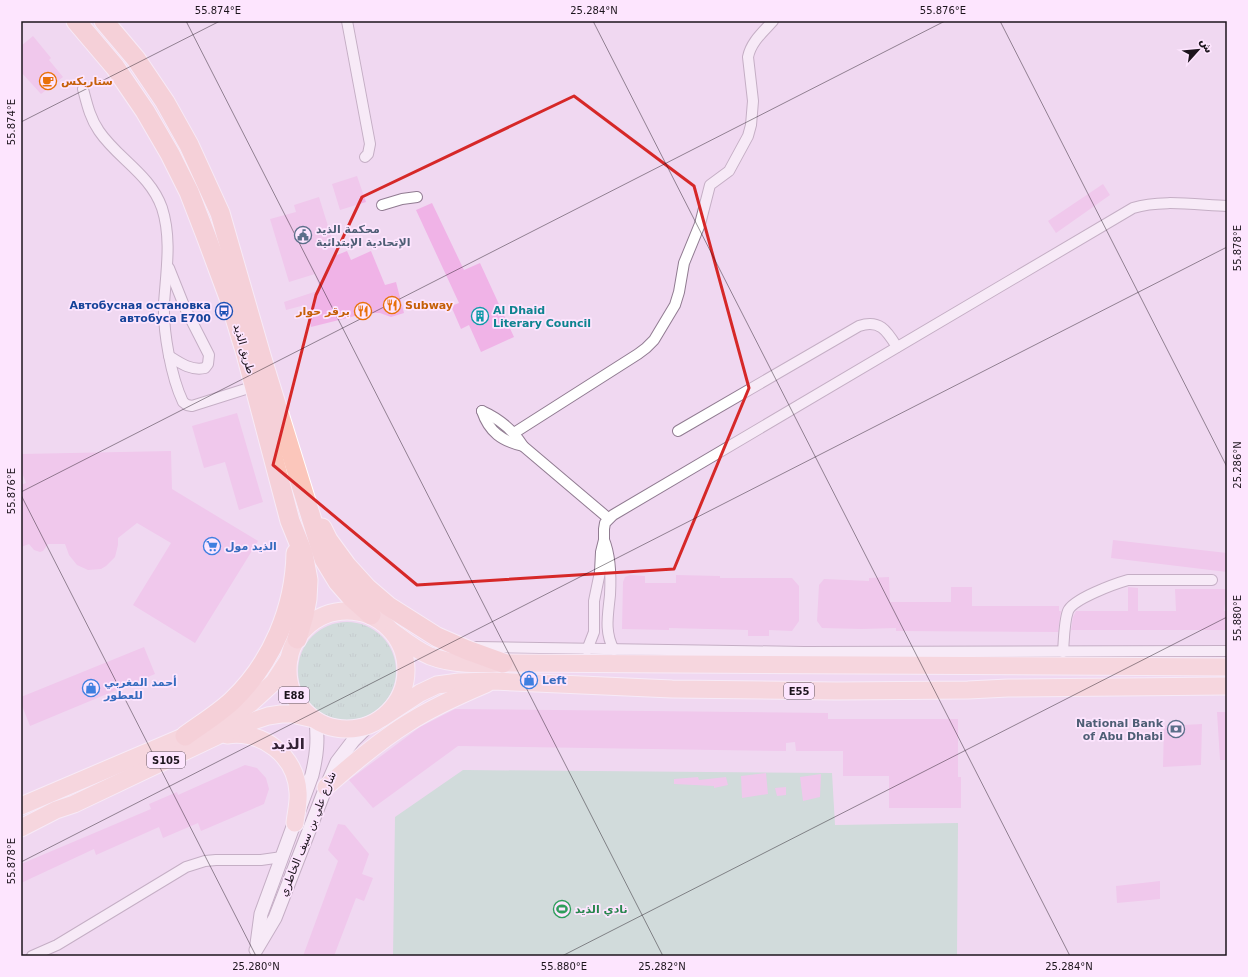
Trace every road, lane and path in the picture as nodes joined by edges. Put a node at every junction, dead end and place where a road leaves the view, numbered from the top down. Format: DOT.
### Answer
graph roads {
  1 [pos="76,21"];
  2 [pos="104,21"];
  3 [pos="347,21"];
  4 [pos="773,21"];
  5 [pos="83,89"];
  6 [pos="365,157"];
  7 [pos="417,197"];
  8 [pos="382,205"];
  9 [pos="1227,206"];
  10 [pos="168,265"];
  11 [pos="897,347"];
  12 [pos="169,356"];
  13 [pos="254,386"];
  14 [pos="678,431"];
  15 [pos="514,432"];
  16 [pos="523,446"];
  17 [pos="305,497"];
  18 [pos="608,518"];
  19 [pos="290,521"];
  20 [pos="604,540"];
  21 [pos="1212,580"];
  22 [pos="371,615"];
  23 [pos="607,622"];
  24 [pos="595,623"];
  25 [pos="393,632"];
  26 [pos="297,639"];
  27 [pos="460,647"];
  28 [pos="518,649"];
  29 [pos="587,650"];
  30 [pos="614,650"];
  31 [pos="1227,651"];
  32 [pos="1063,652"];
  33 [pos="289,659"];
  34 [pos="503,663"];
  35 [pos="1227,668"];
  36 [pos="493,681"];
  37 [pos="1227,686"];
  38 [pos="316,720"];
  39 [pos="376,722"];
  40 [pos="185,736"];
  41 [pos="217,736"];
  42 [pos="326,787"];
  43 [pos="21,806"];
  44 [pos="295,823"];
  45 [pos="21,828"];
  46 [pos="282,857"];
  47 [pos="255,953"];
  48 [pos="32,956"];
  1 -- 13 [label="highway, طريق الذيد / E88"];
  2 -- 17 [label="highway, طريق الذيد / E88"];
  3 -- 6 [label="street"];
  4 -- 15 [label="street"];
  5 -- 10 [label="street"];
  7 -- 8 [label="street"];
  9 -- 11 [label="street"];
  10 -- 12 [label="street"];
  10 -- 12 [label="street"];
  11 -- 14 [label="street"];
  11 -- 18 [label="street"];
  12 -- 13 [label="street"];
  13 -- 19 [label="highway, طريق الذيد / E88"];
  15 -- 16 [label="street"];
  15 -- 16 [label="street"];
  16 -- 18 [label="street"];
  17 -- 22 [label="highway, طريق الذيد / E88"];
  17 -- 27 [label="highway"];
  18 -- 20 [label="street"];
  19 -- 26 [label="highway, طريق الذيد / E88"];
  19 -- 40 [label="highway"];
  20 -- 23 [label="street"];
  20 -- 24 [label="street"];
  21 -- 32 [label="street"];
  22 -- 25 [label="highway, E88"];
  22 -- 26 [label="highway, E88"];
  23 -- 24 [label="street"];
  23 -- 30 [label="street"];
  24 -- 29 [label="street"];
  25 -- 34 [label="highway"];
  25 -- 39 [label="highway, E88"];
  26 -- 33 [label="highway, E88"];
  27 -- 28 [label="street"];
  27 -- 34 [label="highway"];
  28 -- 29 [label="street"];
  28 -- 34 [label="highway"];
  29 -- 30 [label="street"];
  30 -- 32 [label="street"];
  31 -- 32 [label="street"];
  33 -- 38 [label="highway, E88"];
  33 -- 40 [label="highway, S105"];
  34 -- 35 [label="highway"];
  36 -- 37 [label="highway, E55"];
  36 -- 39 [label="highway, E55"];
  36 -- 42 [label="highway"];
  38 -- 39 [label="highway, E88"];
  38 -- 41 [label="highway, S105"];
  38 -- 44 [label="street, شارع علي بن سيف الخاطري"];
  39 -- 42 [label="street, شارع علي بن سيف الخاطري"];
  40 -- 43 [label="highway, S105"];
  41 -- 44 [label="highway"];
  41 -- 45 [label="highway, S105"];
  42 -- 47 [label="street, شارع علي بن سيف الخاطري"];
  44 -- 46 [label="street, شارع علي بن سيف الخاطري"];
  46 -- 47 [label="street, شارع علي بن سيف الخاطري"];
  46 -- 48 [label="street"];
}
